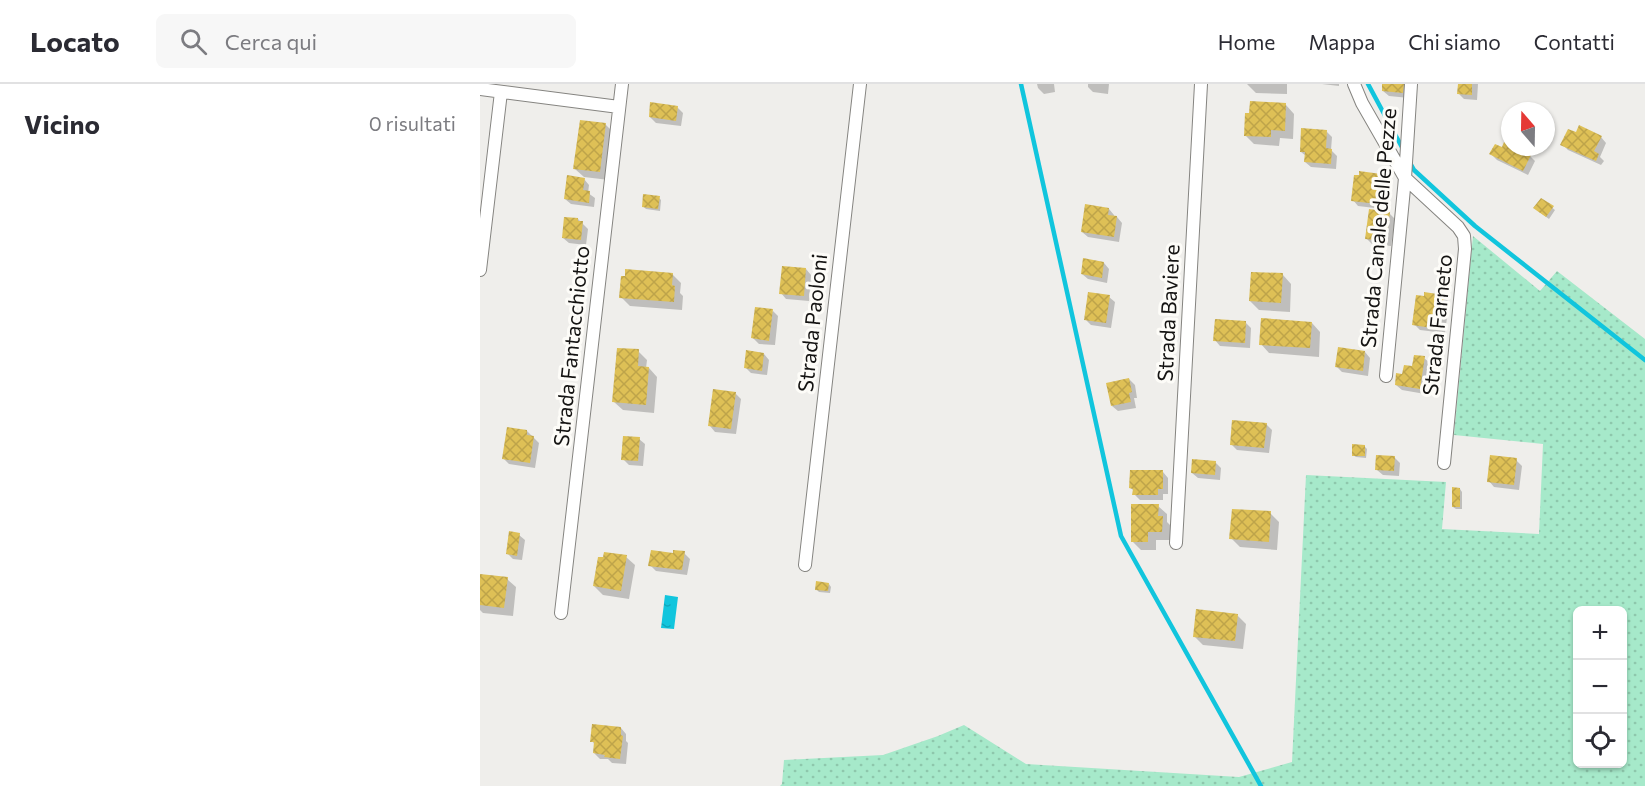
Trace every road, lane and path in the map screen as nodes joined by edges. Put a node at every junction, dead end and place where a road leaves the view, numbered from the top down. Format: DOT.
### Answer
graph roads {
  1 [pos="622,84"];
  2 [pos="860,84"];
  3 [pos="1201,84"];
  4 [pos="1354,84"];
  5 [pos="1411,84"];
  6 [pos="480,89"];
  7 [pos="501,92"];
  8 [pos="619,107"];
  9 [pos="1405,178"];
  10 [pos="480,270"];
  11 [pos="1386,376"];
  12 [pos="1444,463"];
  13 [pos="1176,543"];
  14 [pos="806,565"];
  15 [pos="561,613"];
  1 -- 8 [label="street, Strada Fantacchiotto"];
  2 -- 14 [label="street, Strada Paoloni"];
  3 -- 13 [label="street, Strada Baviere"];
  4 -- 9 [label="street, Strada Farneto"];
  5 -- 9 [label="street, Strada Canale delle Pezze"];
  6 -- 7 [label="street"];
  7 -- 8 [label="street"];
  7 -- 10 [label="street"];
  8 -- 15 [label="street, Strada Fantacchiotto"];
  9 -- 11 [label="street, Strada Canale delle Pezze"];
  9 -- 12 [label="street, Strada Farneto"];
}
